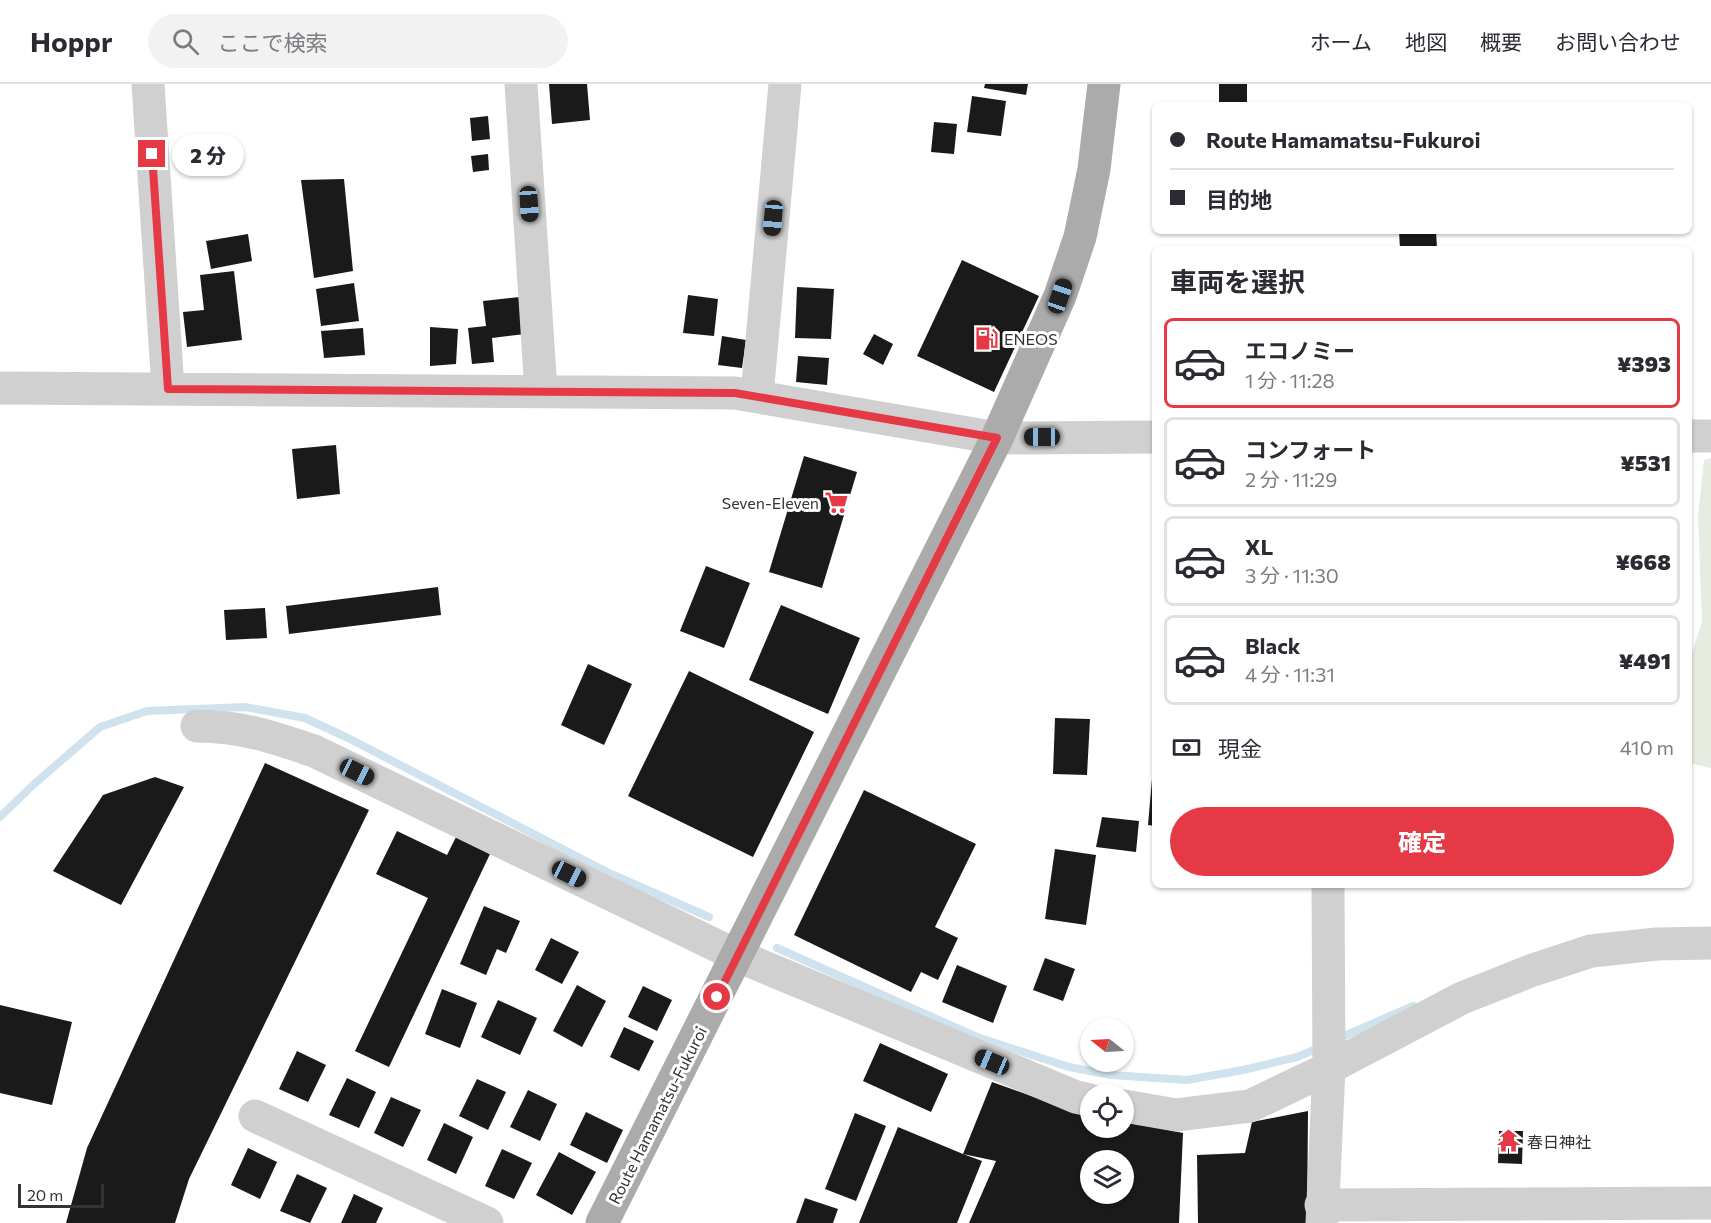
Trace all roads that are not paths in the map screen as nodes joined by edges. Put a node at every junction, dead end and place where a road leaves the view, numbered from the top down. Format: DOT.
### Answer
graph roads {
  1 [pos="148,84"];
  2 [pos="521,84"];
  3 [pos="785,84"];
  4 [pos="1104,84"];
  5 [pos="0,388"];
  6 [pos="168,389"];
  7 [pos="541,392"];
  8 [pos="757,396"];
  9 [pos="1692,436"];
  10 [pos="1711,436"];
  11 [pos="1152,437"];
  12 [pos="997,438"];
  13 [pos="197,726"];
  14 [pos="1328,888"];
  15 [pos="1711,943"];
  16 [pos="738,956"];
  17 [pos="1329,1068"];
  18 [pos="1080,1098"];
  19 [pos="1134,1108"];
  20 [pos="255,1116"];
  21 [pos="1711,1203"];
  22 [pos="1667,1213"];
  23 [pos="1322,1214"];
  24 [pos="488,1223"];
  25 [pos="602,1223"];
  1 -- 6 [label="street"];
  2 -- 7 [label="street"];
  3 -- 8 [label="street"];
  4 -- 12 [label="main road, Route Hamamatsu-Fukuroi"];
  5 -- 6 [label="street"];
  6 -- 7 [label="street"];
  7 -- 8 [label="street"];
  8 -- 12 [label="street"];
  9 -- 10 [label="street"];
  11 -- 12 [label="street"];
  12 -- 16 [label="main road, Route Hamamatsu-Fukuroi"];
  13 -- 16 [label="street"];
  14 -- 17 [label="street"];
  15 -- 17 [label="street"];
  16 -- 18 [label="street"];
  16 -- 25 [label="main road, Route Hamamatsu-Fukuroi"];
  17 -- 19 [label="street"];
  17 -- 23 [label="street"];
  20 -- 24 [label="street"];
  21 -- 22 [label="street"];
  22 -- 23 [label="street"];
}
